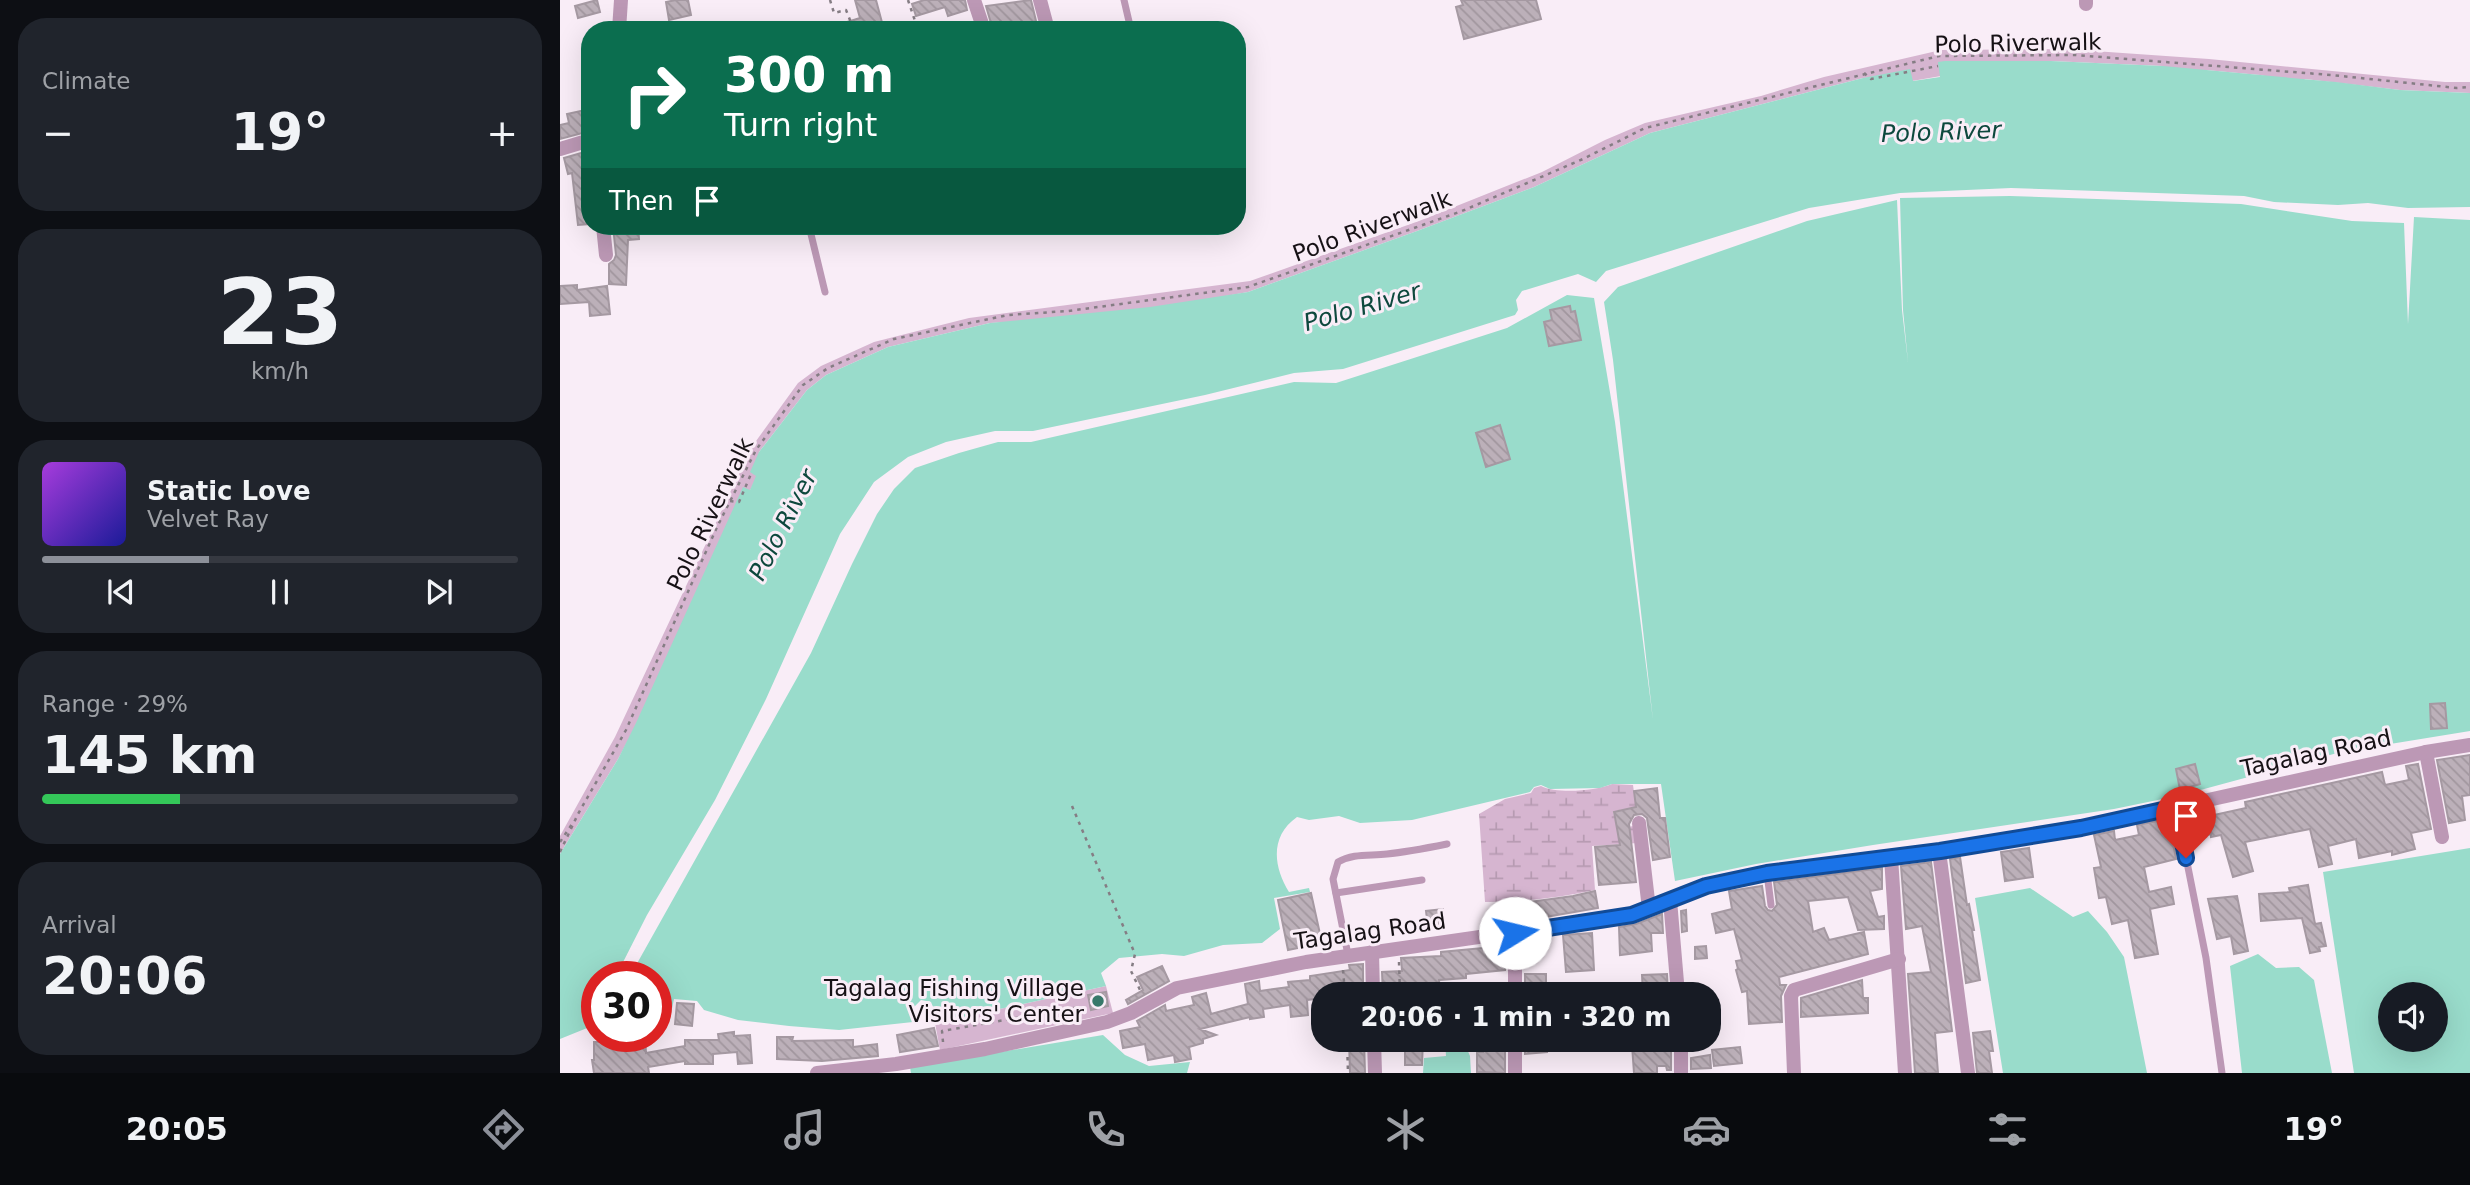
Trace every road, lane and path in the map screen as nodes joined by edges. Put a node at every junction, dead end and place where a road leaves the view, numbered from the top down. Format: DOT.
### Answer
graph roads {
  1 [pos="621,0"];
  2 [pos="830,0"];
  3 [pos="908,0"];
  4 [pos="974,0"];
  5 [pos="1040,0"];
  6 [pos="1124,0"];
  7 [pos="620,21"];
  8 [pos="850,21"];
  9 [pos="915,21"];
  10 [pos="981,21"];
  11 [pos="1046,21"];
  12 [pos="1130,21"];
  13 [pos="1938,66"];
  14 [pos="1864,74"];
  15 [pos="2470,87"];
  16 [pos="581,143"];
  17 [pos="560,149"];
  18 [pos="604,235"];
  19 [pos="811,235"];
  20 [pos="606,255"];
  21 [pos="825,292"];
  22 [pos="751,474"];
  23 [pos="730,501"];
  24 [pos="2470,745"];
  25 [pos="2426,752"];
  26 [pos="1072,806"];
  27 [pos="2176,807"];
  28 [pos="578,814"];
  29 [pos="1639,823"];
  30 [pos="2442,837"];
  31 [pos="560,842"];
  32 [pos="1447,844"];
  33 [pos="1940,851"];
  34 [pos="560,852"];
  35 [pos="1891,857"];
  36 [pos="1767,873"];
  37 [pos="1422,880"];
  38 [pos="1336,893"];
  39 [pos="1670,900"];
  40 [pos="1771,905"];
  41 [pos="1649,909"];
  42 [pos="1515,933"];
  43 [pos="1398,948"];
  44 [pos="1372,952"];
  45 [pos="1345,956"];
  46 [pos="1899,959"];
  47 [pos="1345,982"];
  48 [pos="1373,982"];
  49 [pos="1399,982"];
  50 [pos="1515,982"];
  51 [pos="1677,982"];
  52 [pos="1147,1004"];
  53 [pos="1083,1020"];
  54 [pos="943,1050"];
  55 [pos="1347,1052"];
  56 [pos="1374,1052"];
  57 [pos="1403,1052"];
  58 [pos="1515,1052"];
  59 [pos="1681,1052"];
  60 [pos="1403,1056"];
  61 [pos="817,1073"];
  62 [pos="1348,1073"];
  63 [pos="1375,1073"];
  64 [pos="1515,1073"];
  65 [pos="1681,1073"];
  66 [pos="1794,1073"];
  67 [pos="1905,1073"];
  68 [pos="1968,1073"];
  69 [pos="2222,1073"];
  1 -- 7 [label="street"];
  2 -- 8 [label="path"];
  3 -- 9 [label="path"];
  4 -- 10 [label="street"];
  5 -- 11 [label="street"];
  6 -- 12 [label="lane"];
  13 -- 14 [label="path"];
  14 -- 15 [label="path, Polo Riverwalk"];
  14 -- 23 [label="path, Polo Riverwalk"];
  16 -- 17 [label="street"];
  18 -- 20 [label="street"];
  19 -- 21 [label="lane"];
  22 -- 23 [label="path"];
  23 -- 28 [label="path, Polo Riverwalk"];
  24 -- 25 [label="street, Tagalag Road"];
  25 -- 27 [label="street, Tagalag Road"];
  25 -- 30 [label="street"];
  26 -- 52 [label="path"];
  27 -- 33 [label="street, Tagalag Road"];
  27 -- 69 [label="lane"];
  28 -- 31 [label="path"];
  28 -- 34 [label="path, Polo Riverwalk"];
  29 -- 41 [label="street"];
  32 -- 38 [label="lane"];
  33 -- 35 [label="street, Tagalag Road"];
  33 -- 68 [label="street"];
  35 -- 36 [label="street, Tagalag Road"];
  35 -- 46 [label="street"];
  36 -- 39 [label="street, Tagalag Road"];
  36 -- 40 [label="lane"];
  37 -- 38 [label="lane"];
  38 -- 45 [label="lane"];
  39 -- 41 [label="street, Tagalag Road"];
  39 -- 51 [label="street"];
  41 -- 42 [label="street, Tagalag Road"];
  42 -- 43 [label="street, Tagalag Road"];
  42 -- 50 [label="street"];
  43 -- 44 [label="street, Tagalag Road"];
  43 -- 49 [label="path"];
  44 -- 45 [label="street, Tagalag Road"];
  44 -- 48 [label="street"];
  45 -- 47 [label="path"];
  45 -- 52 [label="street, Tagalag Road"];
  46 -- 66 [label="street"];
  46 -- 67 [label="street"];
  52 -- 61 [label="street, Tagalag Road"];
  53 -- 54 [label="path"];
  55 -- 62 [label="path"];
  56 -- 63 [label="street"];
  57 -- 60 [label="path"];
  58 -- 64 [label="street"];
  59 -- 65 [label="street"];
}
